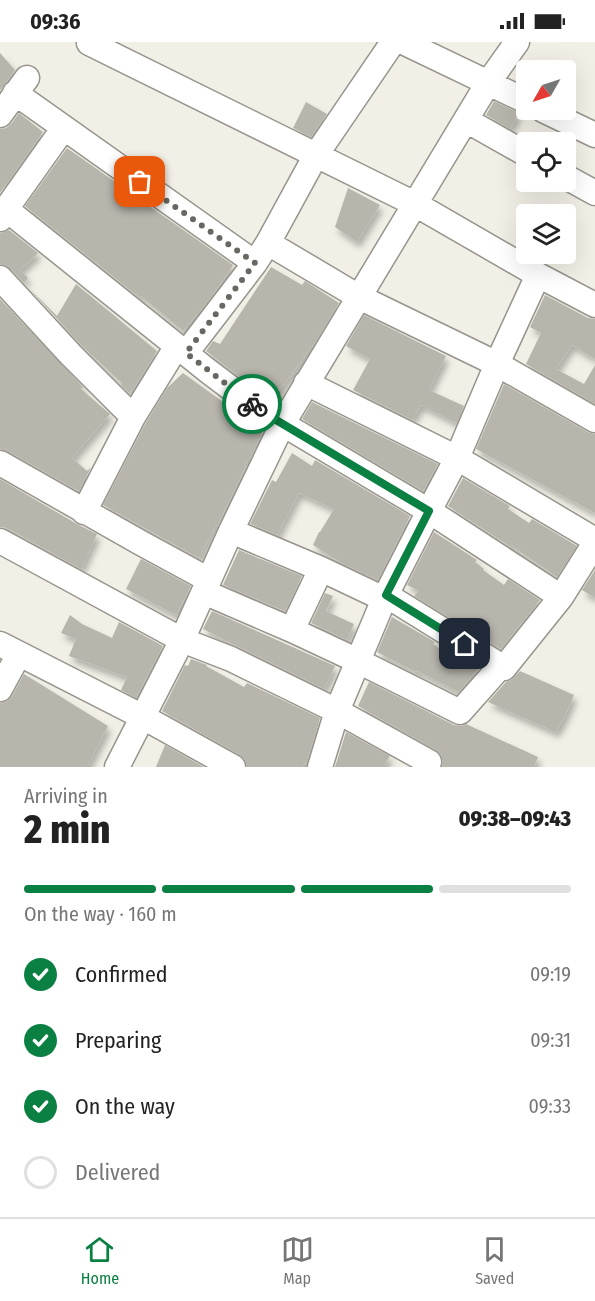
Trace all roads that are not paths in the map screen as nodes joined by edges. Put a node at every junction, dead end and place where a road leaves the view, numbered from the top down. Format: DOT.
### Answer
graph roads {
  1 [pos="393,42"];
  2 [pos="404,42"];
  3 [pos="517,42"];
  4 [pos="88,43"];
  5 [pos="488,83"];
  6 [pos="516,96"];
  7 [pos="0,115"];
  8 [pos="466,120"];
  9 [pos="564,120"];
  10 [pos="63,129"];
  11 [pos="595,135"];
  12 [pos="516,148"];
  13 [pos="316,155"];
  14 [pos="576,183"];
  15 [pos="595,193"];
  16 [pos="415,204"];
  17 [pos="3,214"];
  18 [pos="262,253"];
  19 [pos="538,275"];
  20 [pos="0,278"];
  21 [pos="359,297"];
  22 [pos="595,305"];
  23 [pos="181,349"];
  24 [pos="497,364"];
  25 [pos="306,383"];
  26 [pos="133,417"];
  27 [pos="595,420"];
  28 [pos="283,423"];
  29 [pos="457,458"];
  30 [pos="0,464"];
  31 [pos="429,511"];
  32 [pos="84,512"];
  33 [pos="231,531"];
  34 [pos="0,541"];
  35 [pos="595,542"];
  36 [pos="321,569"];
  37 [pos="206,586"];
  38 [pos="385,597"];
  39 [pos="561,597"];
  40 [pos="292,630"];
  41 [pos="182,640"];
  42 [pos="10,649"];
  43 [pos="358,661"];
  44 [pos="504,668"];
  45 [pos="0,689"];
  46 [pos="337,711"];
  47 [pos="143,717"];
  48 [pos="429,762"];
  49 [pos="117,767"];
  50 [pos="231,767"];
  51 [pos="320,767"];
  1 -- 13 [label="street"];
  2 -- 5 [label="street"];
  3 -- 5 [label="street"];
  4 -- 13 [label="street"];
  5 -- 6 [label="street"];
  5 -- 8 [label="street"];
  7 -- 10 [label="street"];
  8 -- 12 [label="street"];
  8 -- 16 [label="street"];
  9 -- 11 [label="street"];
  10 -- 17 [label="street"];
  10 -- 18 [label="street"];
  13 -- 16 [label="street"];
  13 -- 18 [label="street"];
  14 -- 15 [label="street"];
  16 -- 19 [label="street"];
  16 -- 21 [label="street"];
  17 -- 23 [label="street"];
  18 -- 21 [label="street"];
  18 -- 23 [label="street"];
  19 -- 22 [label="street"];
  19 -- 24 [label="street"];
  20 -- 26 [label="street"];
  21 -- 24 [label="street"];
  21 -- 25 [label="street"];
  23 -- 26 [label="street"];
  23 -- 28 [label="street"];
  24 -- 27 [label="street"];
  24 -- 29 [label="street"];
  25 -- 28 [label="street"];
  25 -- 29 [label="street"];
  26 -- 32 [label="street"];
  28 -- 31 [label="street"];
  28 -- 33 [label="street"];
  29 -- 31 [label="street"];
  29 -- 35 [label="street"];
  30 -- 32 [label="street"];
  31 -- 38 [label="street"];
  31 -- 39 [label="street"];
  32 -- 37 [label="street"];
  33 -- 36 [label="street"];
  33 -- 37 [label="street"];
  34 -- 41 [label="street"];
  35 -- 39 [label="street"];
  36 -- 38 [label="street"];
  36 -- 40 [label="street"];
  37 -- 40 [label="street"];
  37 -- 41 [label="street"];
  38 -- 43 [label="street"];
  38 -- 44 [label="street"];
  39 -- 44 [label="street"];
  40 -- 43 [label="street"];
  41 -- 46 [label="street"];
  41 -- 47 [label="street"];
  42 -- 45 [label="street"];
  42 -- 47 [label="street"];
  43 -- 44 [label="street"];
  43 -- 46 [label="street"];
  46 -- 48 [label="street"];
  46 -- 51 [label="street"];
  47 -- 49 [label="street"];
  47 -- 50 [label="street"];
}
